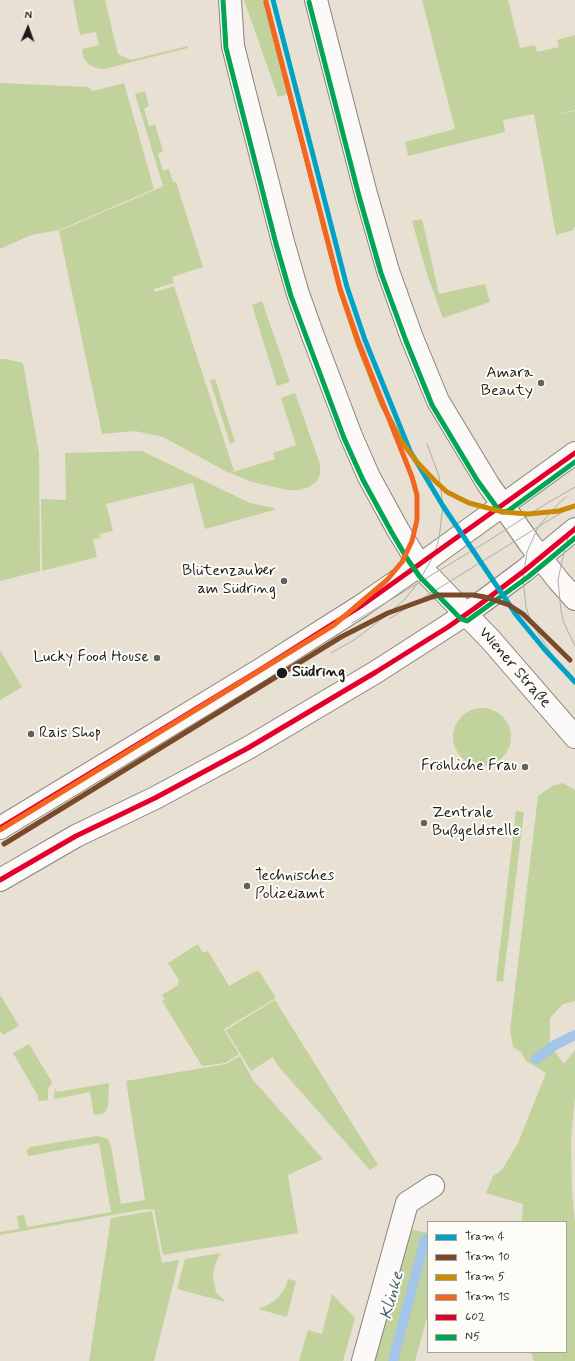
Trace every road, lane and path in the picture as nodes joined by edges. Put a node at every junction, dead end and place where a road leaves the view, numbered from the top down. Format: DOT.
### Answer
graph roads {
  1 [pos="230,0"];
  2 [pos="316,0"];
  3 [pos="575,453"];
  4 [pos="504,505"];
  5 [pos="575,529"];
  6 [pos="540,557"];
  7 [pos="420,564"];
  8 [pos="575,600"];
  9 [pos="466,614"];
  10 [pos="575,737"];
  11 [pos="0,828"];
  12 [pos="0,880"];
  13 [pos="433,1186"];
  14 [pos="363,1361"];
  1 -- 7 [label="main road"];
  2 -- 4 [label="main road"];
  3 -- 4 [label="main road"];
  4 -- 6 [label="main road"];
  4 -- 7 [label="main road"];
  5 -- 6 [label="main road"];
  6 -- 8 [label="main road"];
  6 -- 9 [label="main road"];
  7 -- 9 [label="main road, Wiener Straße"];
  7 -- 11 [label="main road"];
  9 -- 10 [label="main road, Wiener Straße"];
  9 -- 12 [label="main road"];
  13 -- 14 [label="main road"];
}
